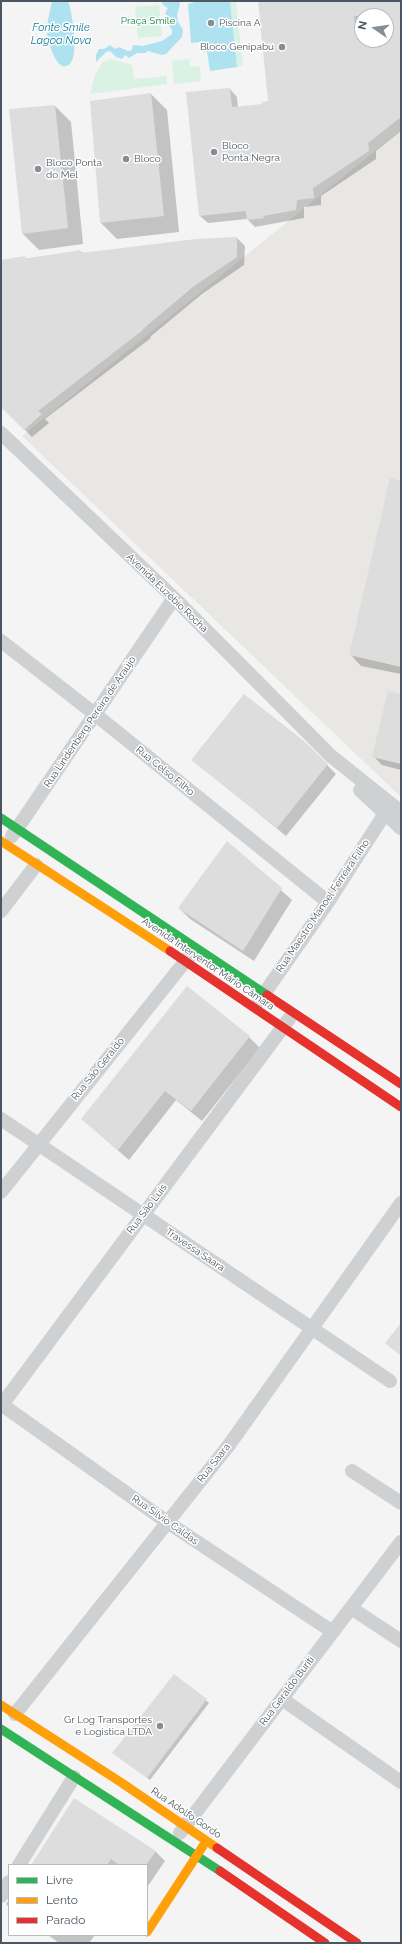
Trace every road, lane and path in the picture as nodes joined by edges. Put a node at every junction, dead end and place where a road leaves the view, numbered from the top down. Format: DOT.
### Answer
graph roads {
  1 [pos="3,439"];
  2 [pos="174,598"];
  3 [pos="1,641"];
  4 [pos="96,715"];
  5 [pos="392,810"];
  6 [pos="1,818"];
  7 [pos="401,828"];
  8 [pos="17,829"];
  9 [pos="4,843"];
  10 [pos="36,865"];
  11 [pos="328,902"];
  12 [pos="1,911"];
  13 [pos="196,947"];
  14 [pos="185,961"];
  15 [pos="264,993"];
  16 [pos="254,1008"];
  17 [pos="294,1012"];
  18 [pos="283,1027"];
  19 [pos="401,1084"];
  20 [pos="401,1107"];
  21 [pos="1,1119"];
  22 [pos="38,1144"];
  23 [pos="1,1192"];
  24 [pos="401,1203"];
  25 [pos="144,1215"];
  26 [pos="311,1328"];
  27 [pos="390,1381"];
  28 [pos="1,1405"];
  29 [pos="352,1471"];
  30 [pos="401,1503"];
  31 [pos="167,1522"];
  32 [pos="401,1542"];
  33 [pos="351,1608"];
  34 [pos="333,1632"];
  35 [pos="401,1641"];
  36 [pos="282,1699"];
  37 [pos="1,1705"];
  38 [pos="15,1714"];
  39 [pos="1,1729"];
  40 [pos="74,1777"];
  41 [pos="401,1782"];
  42 [pos="116,1791"];
  43 [pos="185,1826"];
  44 [pos="174,1841"];
  45 [pos="206,1841"];
  46 [pos="197,1855"];
  47 [pos="20,1864"];
  48 [pos="8,1884"];
  49 [pos="1,1896"];
  50 [pos="148,1930"];
  51 [pos="325,1943"];
  52 [pos="357,1943"];
  1 -- 2 [label="street, Avenida Euzébio Rocha"];
  2 -- 4 [label="street, Rua Lindenberg Pereira de Araújo"];
  2 -- 5 [label="street, Avenida Euzébio Rocha"];
  3 -- 4 [label="street, Rua Celso Filho"];
  4 -- 8 [label="street, Rua Lindenberg Pereira de Araújo"];
  4 -- 11 [label="street, Rua Celso Filho"];
  5 -- 7 [label="street, Avenida Euzébio Rocha"];
  5 -- 11 [label="street, Rua Maestro Manoel Ferreira Filho"];
  6 -- 8 [label="main road, Avenida Interventor Mário Câmara"];
  8 -- 9 [label="street, Rua Lindenberg Pereira de Araújo"];
  8 -- 13 [label="main road, Avenida Interventor Mário Câmara"];
  9 -- 10 [label="main road, Avenida Interventor Mário Câmara"];
  10 -- 12 [label="street"];
  10 -- 14 [label="main road, Avenida Interventor Mário Câmara"];
  11 -- 15 [label="street, Rua Maestro Manoel Ferreira Filho"];
  13 -- 14 [label="street, Rua São Geraldo"];
  13 -- 15 [label="main road, Avenida Interventor Mário Câmara"];
  14 -- 16 [label="main road, Avenida Interventor Mário Câmara"];
  14 -- 22 [label="street, Rua São Geraldo"];
  15 -- 16 [label="street, Rua Maestro Manoel Ferreira Filho"];
  15 -- 17 [label="main road, Avenida Interventor Mário Câmara"];
  16 -- 18 [label="main road, Avenida Interventor Mário Câmara"];
  17 -- 18 [label="street, Rua São Luís"];
  17 -- 19 [label="main road, Avenida Interventor Mário Câmara"];
  18 -- 20 [label="main road, Avenida Interventor Mário Câmara"];
  18 -- 25 [label="street, Rua São Luís"];
  21 -- 22 [label="street, Travessa Saara"];
  22 -- 23 [label="street, Rua São Geraldo"];
  22 -- 25 [label="street, Travessa Saara"];
  24 -- 26 [label="street, Rua Saara"];
  25 -- 26 [label="street, Travessa Saara"];
  25 -- 28 [label="street, Rua São Luís"];
  26 -- 27 [label="street, Travessa Saara"];
  26 -- 31 [label="street, Rua Saara"];
  28 -- 31 [label="street, Rua Silvio Caldas"];
  29 -- 30 [label="street"];
  31 -- 34 [label="street, Rua Silvio Caldas"];
  31 -- 38 [label="street, Rua Saara"];
  32 -- 33 [label="street, Rua Geraldo Buriti"];
  33 -- 34 [label="street, Rua Geraldo Buriti"];
  33 -- 35 [label="street"];
  34 -- 36 [label="street, Rua Geraldo Buriti"];
  36 -- 41 [label="street"];
  36 -- 43 [label="street, Rua Geraldo Buriti"];
  37 -- 38 [label="main road, Rua Adolfo Gordo"];
  38 -- 42 [label="main road, Rua Adolfo Gordo"];
  39 -- 40 [label="main road, Rua Adolfo Gordo"];
  40 -- 42 [label="main road, Rua Adolfo Gordo"];
  40 -- 47 [label="street"];
  42 -- 43 [label="main road, Rua Adolfo Gordo"];
  42 -- 44 [label="main road, Rua Adolfo Gordo"];
  43 -- 44 [label="street, Rua Geraldo Buriti"];
  43 -- 45 [label="main road, Rua Adolfo Gordo"];
  44 -- 46 [label="main road, Rua Adolfo Gordo"];
  45 -- 46 [label="main road"];
  45 -- 52 [label="main road, Rua Adolfo Gordo"];
  46 -- 50 [label="main road"];
  46 -- 51 [label="main road, Rua Adolfo Gordo"];
  48 -- 49 [label="street"];
}
